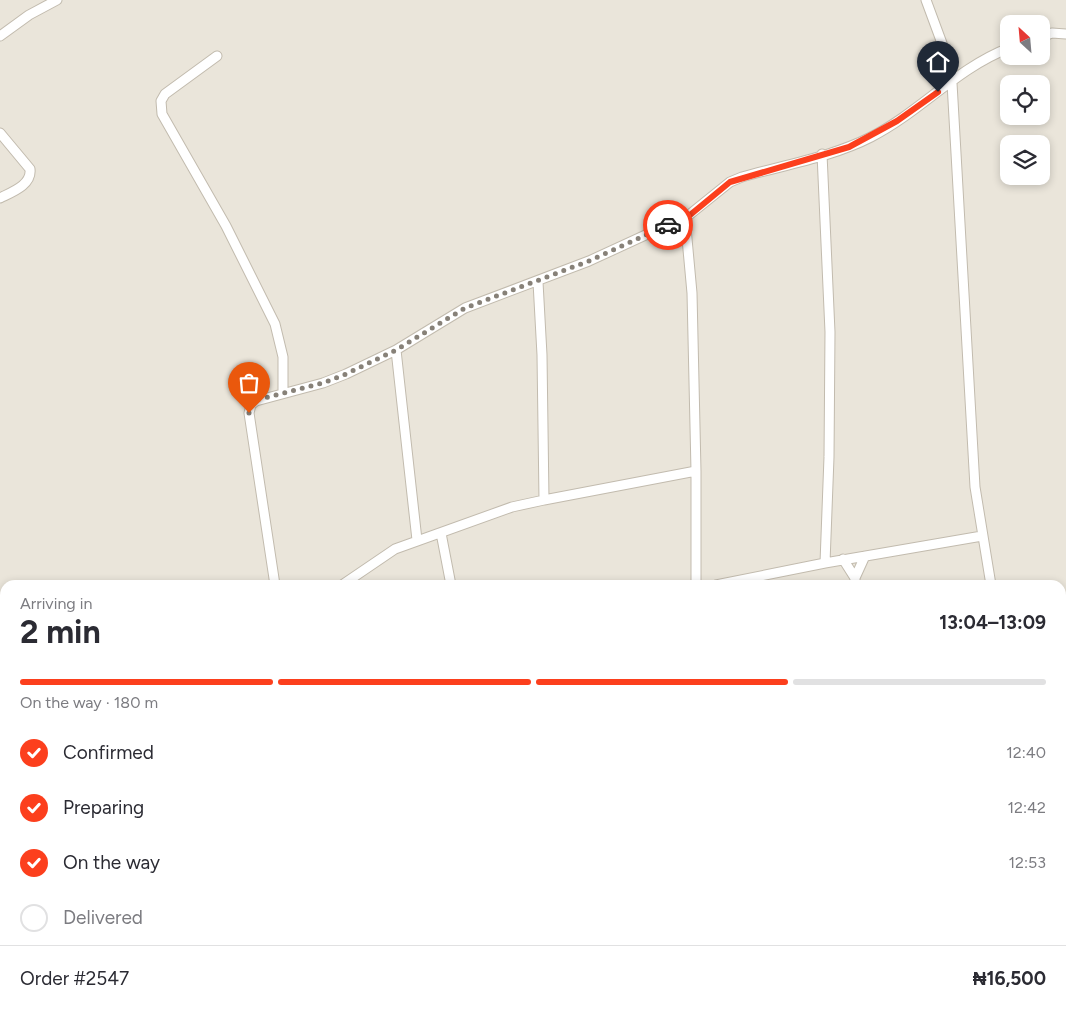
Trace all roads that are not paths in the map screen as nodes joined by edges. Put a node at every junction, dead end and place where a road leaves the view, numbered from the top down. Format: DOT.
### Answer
graph roads {
  1 [pos="57,0"];
  2 [pos="926,0"];
  3 [pos="1050,34"];
  4 [pos="1066,34"];
  5 [pos="0,36"];
  6 [pos="1000,52"];
  7 [pos="217,56"];
  8 [pos="952,82"];
  9 [pos="0,133"];
  10 [pos="822,154"];
  11 [pos="0,198"];
  12 [pos="685,217"];
  13 [pos="538,282"];
  14 [pos="396,350"];
  15 [pos="283,393"];
  16 [pos="696,471"];
  17 [pos="544,500"];
  18 [pos="441,533"];
  19 [pos="982,536"];
  20 [pos="417,540"];
  21 [pos="865,556"];
  22 [pos="843,559"];
  23 [pos="825,562"];
  24 [pos="274,580"];
  25 [pos="349,580"];
  26 [pos="450,580"];
  27 [pos="696,580"];
  28 [pos="740,580"];
  29 [pos="854,580"];
  30 [pos="855,580"];
  31 [pos="990,580"];
  1 -- 5 [label="street"];
  2 -- 8 [label="street"];
  3 -- 4 [label="street"];
  6 -- 8 [label="street"];
  7 -- 15 [label="street"];
  8 -- 10 [label="street"];
  8 -- 19 [label="street"];
  9 -- 11 [label="street"];
  10 -- 12 [label="street"];
  10 -- 23 [label="street"];
  12 -- 13 [label="street"];
  12 -- 16 [label="street"];
  13 -- 14 [label="street"];
  13 -- 17 [label="street"];
  14 -- 15 [label="street"];
  14 -- 20 [label="street"];
  15 -- 24 [label="street"];
  16 -- 17 [label="street"];
  16 -- 27 [label="street"];
  17 -- 18 [label="street"];
  18 -- 20 [label="street"];
  18 -- 26 [label="street"];
  19 -- 21 [label="street"];
  19 -- 31 [label="street"];
  20 -- 25 [label="street"];
  21 -- 22 [label="street"];
  21 -- 30 [label="street"];
  22 -- 23 [label="street"];
  22 -- 29 [label="street"];
  23 -- 28 [label="street"];
}
